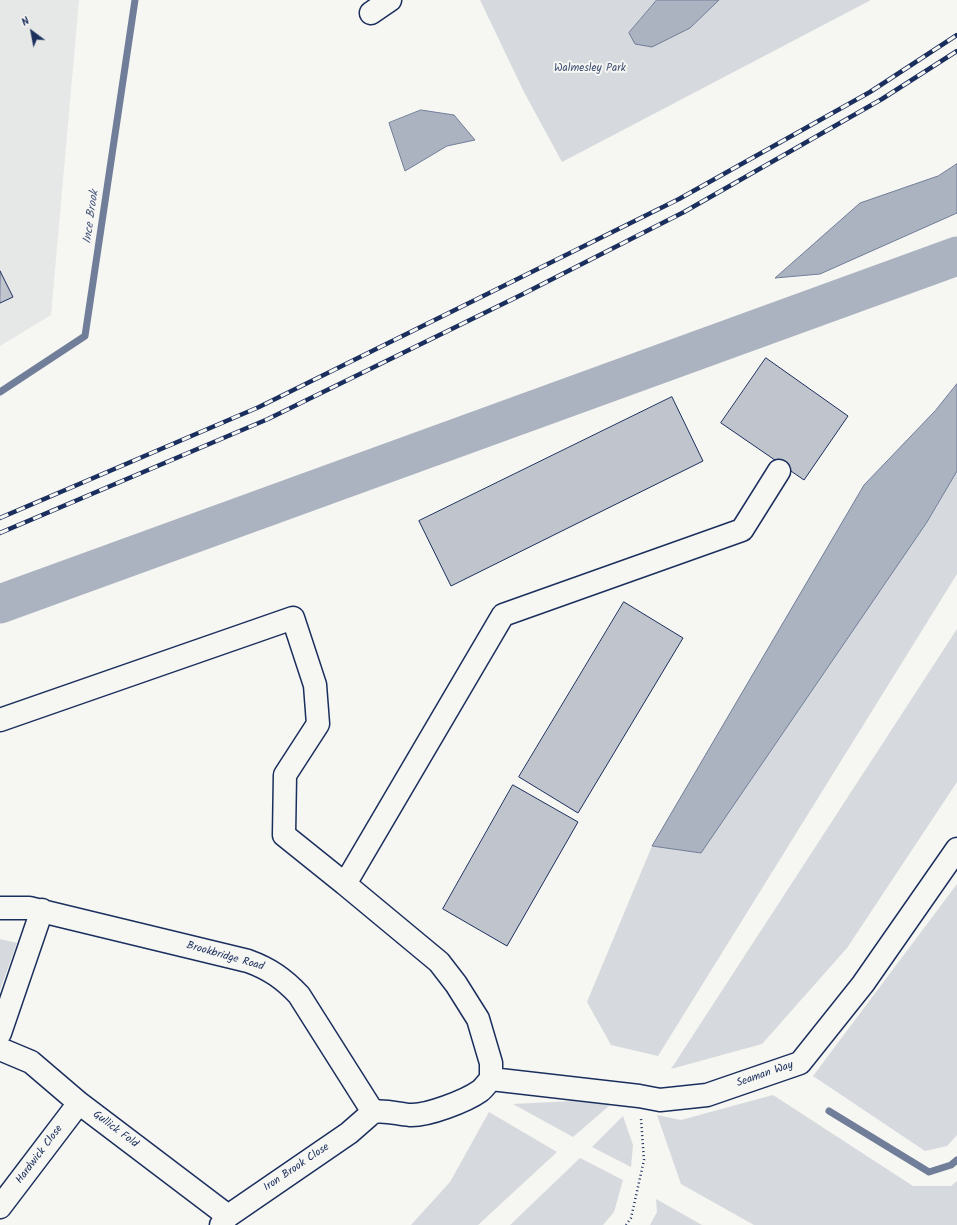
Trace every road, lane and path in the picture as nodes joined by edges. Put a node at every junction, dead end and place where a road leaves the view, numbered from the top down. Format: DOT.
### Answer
graph roads {
  1 [pos="390,0"];
  2 [pos="371,13"];
  3 [pos="779,471"];
  4 [pos="0,720"];
  5 [pos="957,849"];
  6 [pos="345,884"];
  7 [pos="0,908"];
  8 [pos="42,910"];
  9 [pos="0,1033"];
  10 [pos="0,1049"];
  11 [pos="491,1079"];
  12 [pos="639,1096"];
  13 [pos="79,1103"];
  14 [pos="373,1112"];
  15 [pos="0,1207"];
  16 [pos="224,1221"];
  17 [pos="626,1225"];
  1 -- 2 [label="street"];
  3 -- 6 [label="street"];
  4 -- 6 [label="street"];
  5 -- 12 [label="street, Seaman Way"];
  6 -- 11 [label="street"];
  7 -- 8 [label="street, Brookbridge Road"];
  8 -- 9 [label="street"];
  8 -- 14 [label="street, Brookbridge Road"];
  10 -- 13 [label="street, Gullick Fold"];
  11 -- 12 [label="street, Seaman Way"];
  11 -- 14 [label="street"];
  12 -- 17 [label="path"];
  13 -- 15 [label="street, Hardwick Close"];
  13 -- 16 [label="street, Gullick Fold"];
  14 -- 16 [label="street, Iron Brook Close"];
}
